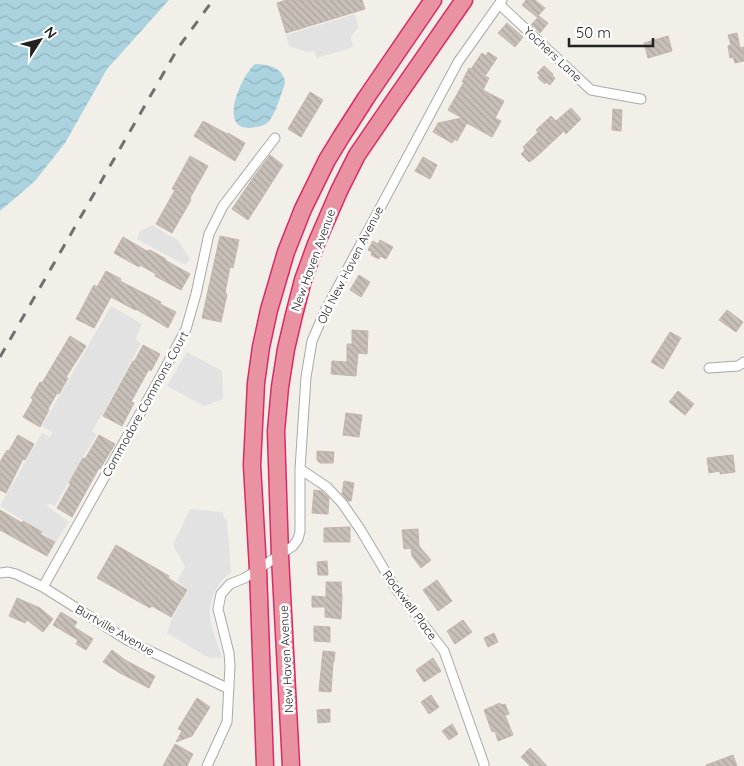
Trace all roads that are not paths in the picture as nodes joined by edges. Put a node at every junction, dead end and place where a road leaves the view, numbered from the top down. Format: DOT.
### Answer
graph roads {
  1 [pos="433,0"];
  2 [pos="464,0"];
  3 [pos="500,2"];
  4 [pos="377,83"];
  5 [pos="396,98"];
  6 [pos="641,99"];
  7 [pos="275,138"];
  8 [pos="744,362"];
  9 [pos="709,368"];
  10 [pos="300,469"];
  11 [pos="280,556"];
  12 [pos="258,570"];
  13 [pos="0,573"];
  14 [pos="43,587"];
  15 [pos="229,689"];
  16 [pos="484,764"];
  17 [pos="207,766"];
  18 [pos="265,766"];
  19 [pos="290,766"];
  1 -- 4 [label="highway, New Haven Avenue"];
  2 -- 5 [label="highway, New Haven Avenue"];
  3 -- 6 [label="street, Yochers Lane"];
  3 -- 10 [label="street, Old New Haven Avenue"];
  4 -- 5 [label="highway"];
  4 -- 12 [label="highway, New Haven Avenue"];
  5 -- 11 [label="highway, New Haven Avenue"];
  7 -- 14 [label="street, Commodore Commons Court"];
  8 -- 9 [label="street"];
  10 -- 11 [label="street, Old New Haven Avenue"];
  10 -- 16 [label="street, Rockwell Place"];
  11 -- 12 [label="street, Old New Haven Avenue"];
  11 -- 19 [label="highway, New Haven Avenue"];
  12 -- 15 [label="street, Old New Haven Avenue"];
  12 -- 18 [label="highway, New Haven Avenue"];
  13 -- 14 [label="street, Burtville Avenue"];
  14 -- 15 [label="street, Burtville Avenue"];
  15 -- 17 [label="street, Old New Haven Avenue"];
}
